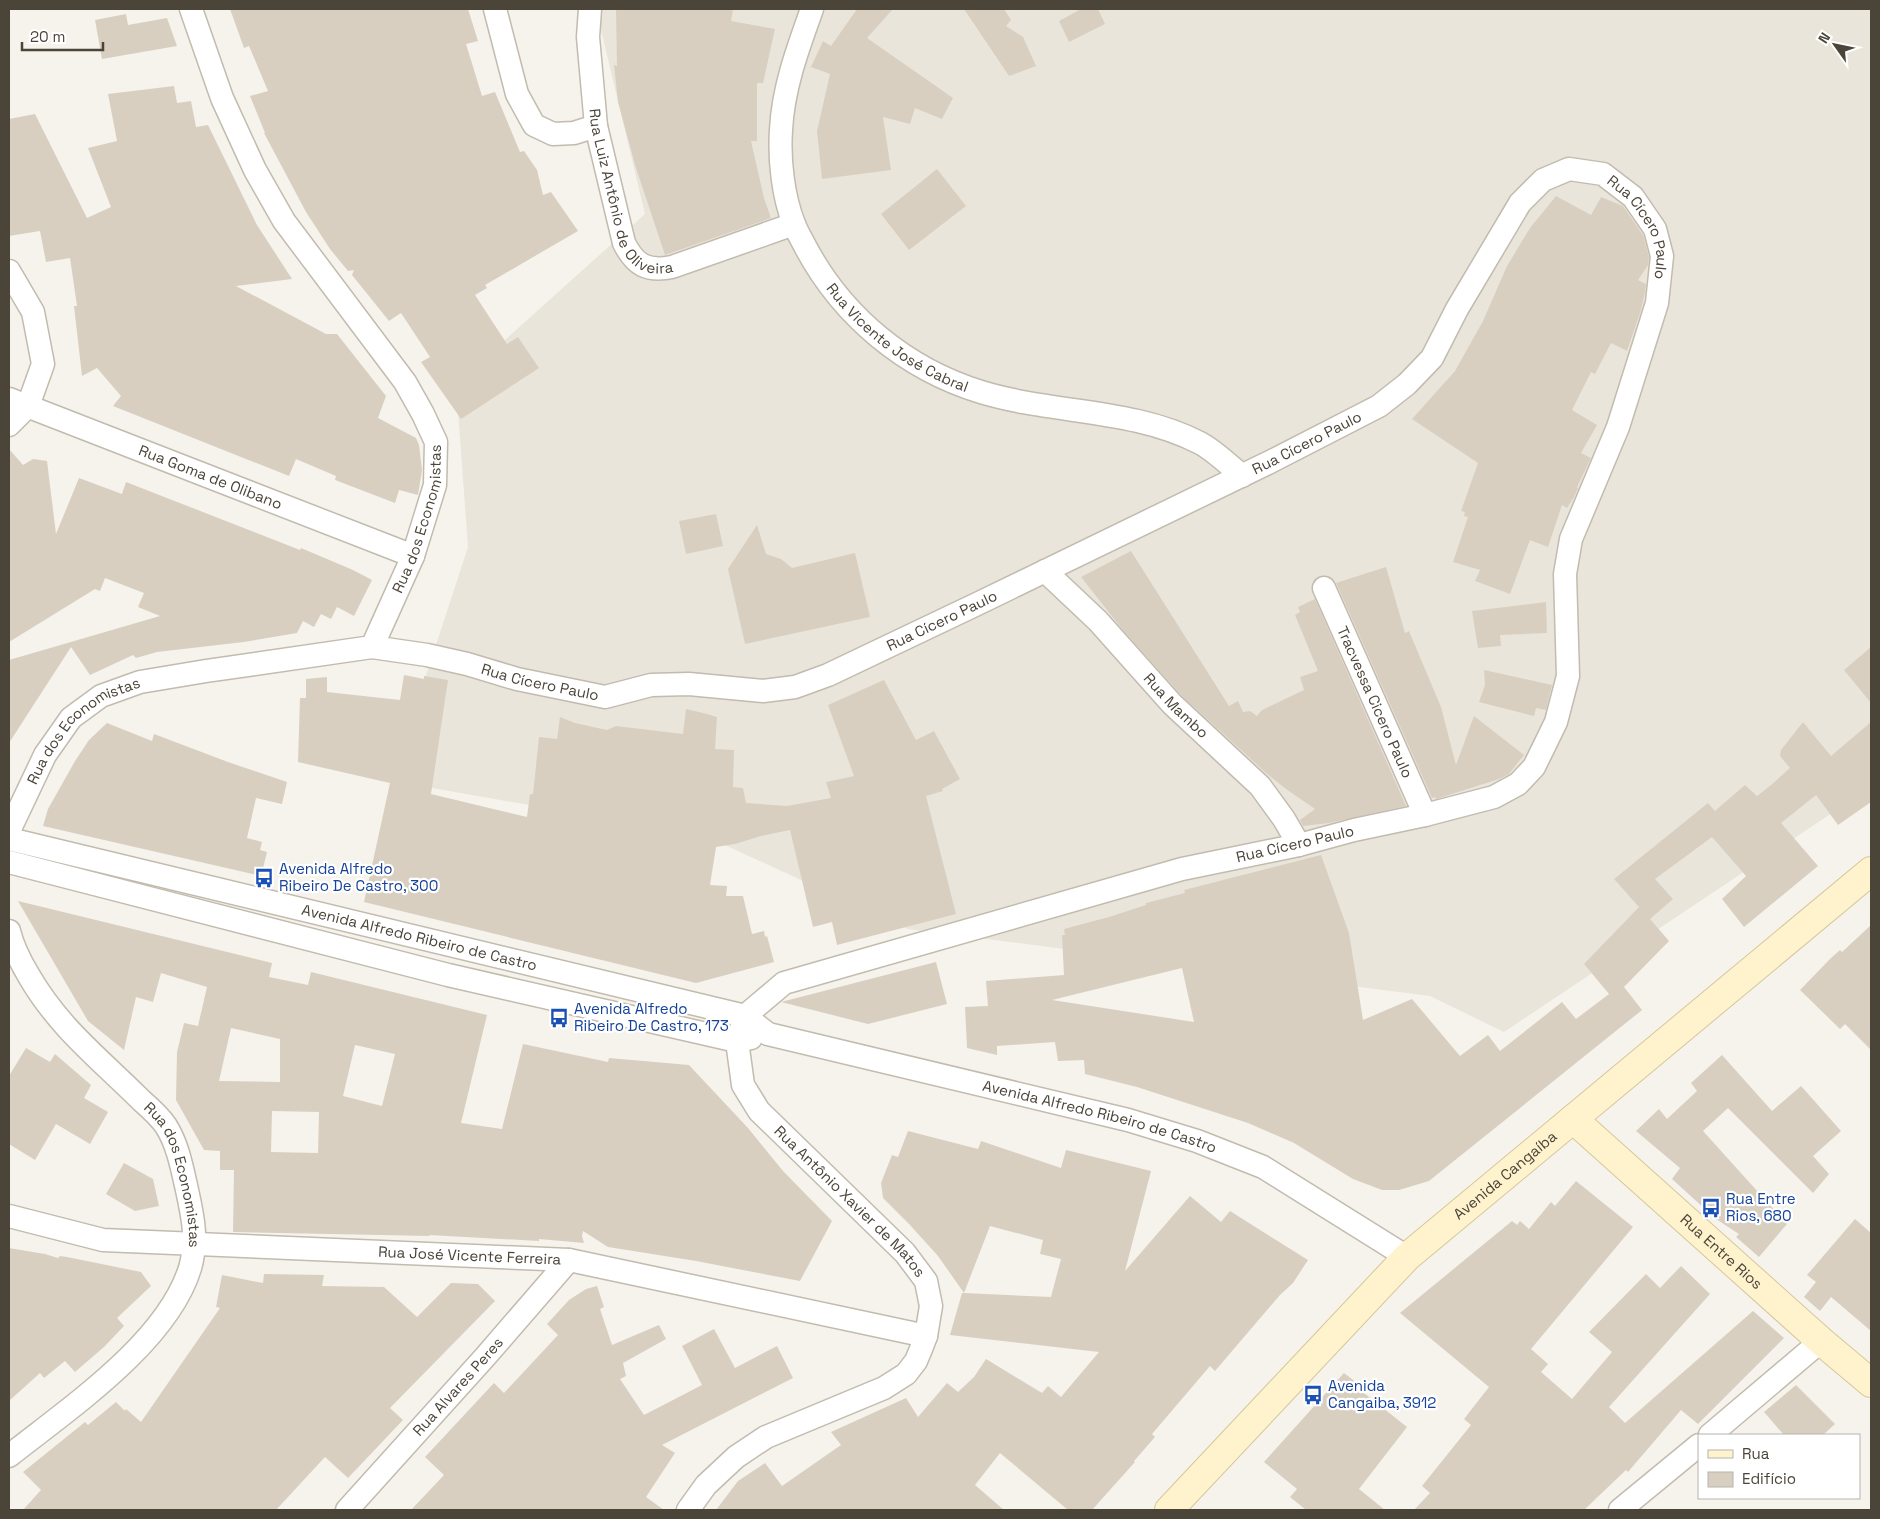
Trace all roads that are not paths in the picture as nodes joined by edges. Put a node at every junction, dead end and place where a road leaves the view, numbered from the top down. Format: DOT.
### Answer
graph roads {
  1 [pos="191,9"];
  2 [pos="495,9"];
  3 [pos="590,9"];
  4 [pos="812,9"];
  5 [pos="596,126"];
  6 [pos="794,224"];
  7 [pos="9,271"];
  8 [pos="18,403"];
  9 [pos="9,426"];
  10 [pos="1242,476"];
  11 [pos="413,556"];
  12 [pos="1045,571"];
  13 [pos="1324,588"];
  14 [pos="372,647"];
  15 [pos="1425,816"];
  16 [pos="9,831"];
  17 [pos="9,839"];
  18 [pos="1299,845"];
  19 [pos="9,862"];
  20 [pos="1871,871"];
  21 [pos="9,931"];
  22 [pos="745,1016"];
  23 [pos="768,1034"];
  24 [pos="738,1041"];
  25 [pos="1573,1119"];
  26 [pos="9,1216"];
  27 [pos="194,1244"];
  28 [pos="1408,1257"];
  29 [pos="569,1260"];
  30 [pos="926,1336"];
  31 [pos="1820,1341"];
  32 [pos="1871,1383"];
  33 [pos="1711,1434"];
  34 [pos="1698,1446"];
  35 [pos="9,1456"];
  36 [pos="347,1510"];
  37 [pos="688,1510"];
  38 [pos="1169,1510"];
  39 [pos="1620,1510"];
  1 -- 11 [label="street, Rua dos Economistas"];
  2 -- 5 [label="street"];
  3 -- 5 [label="street, Rua Luiz Antônio de Oliveira"];
  4 -- 6 [label="street, Rua Vicente José Cabral"];
  5 -- 6 [label="street, Rua Luiz Antônio de Oliveira"];
  6 -- 10 [label="street, Rua Vicente José Cabral"];
  7 -- 8 [label="street"];
  8 -- 9 [label="street"];
  8 -- 11 [label="street, Rua Goma de Olibano"];
  10 -- 12 [label="street, Rua Cícero Paulo"];
  10 -- 15 [label="street, Rua Cícero Paulo"];
  11 -- 14 [label="street, Rua dos Economistas"];
  12 -- 14 [label="street, Rua Cícero Paulo"];
  12 -- 18 [label="street, Rua Mambo"];
  13 -- 15 [label="street, Tracvessa Cicero Paulo"];
  14 -- 16 [label="street, Rua dos Economistas"];
  15 -- 18 [label="street, Rua Cícero Paulo"];
  17 -- 22 [label="street, Avenida Alfredo Ribeiro de Castro"];
  18 -- 22 [label="street, Rua Cícero Paulo"];
  19 -- 24 [label="street, Avenida Alfredo Ribeiro de Castro"];
  20 -- 25 [label="main road, Avenida Cangaíba"];
  21 -- 27 [label="street, Rua dos Economistas"];
  22 -- 23 [label="street, Avenida Alfredo Ribeiro de Castro"];
  22 -- 24 [label="street"];
  23 -- 24 [label="street, Avenida Alfredo Ribeiro de Castro"];
  23 -- 28 [label="street, Avenida Alfredo Ribeiro de Castro"];
  24 -- 30 [label="street, Rua Antônio Xavier de Matos"];
  25 -- 28 [label="main road, Avenida Cangaíba"];
  25 -- 31 [label="main road, Rua Entre Rios"];
  26 -- 27 [label="street, Rua José Vicente Ferreira"];
  27 -- 29 [label="street, Rua José Vicente Ferreira"];
  27 -- 35 [label="street, Rua dos Economistas"];
  28 -- 38 [label="main road, Avenida Cangaíba"];
  29 -- 30 [label="street, Rua José Vicente Ferreira"];
  29 -- 36 [label="street, Rua Alvares Peres"];
  30 -- 37 [label="street, Rua Antônio Xavier de Matos"];
  31 -- 32 [label="main road, Rua Entre Rios"];
  31 -- 33 [label="street"];
  34 -- 39 [label="street"];
}
